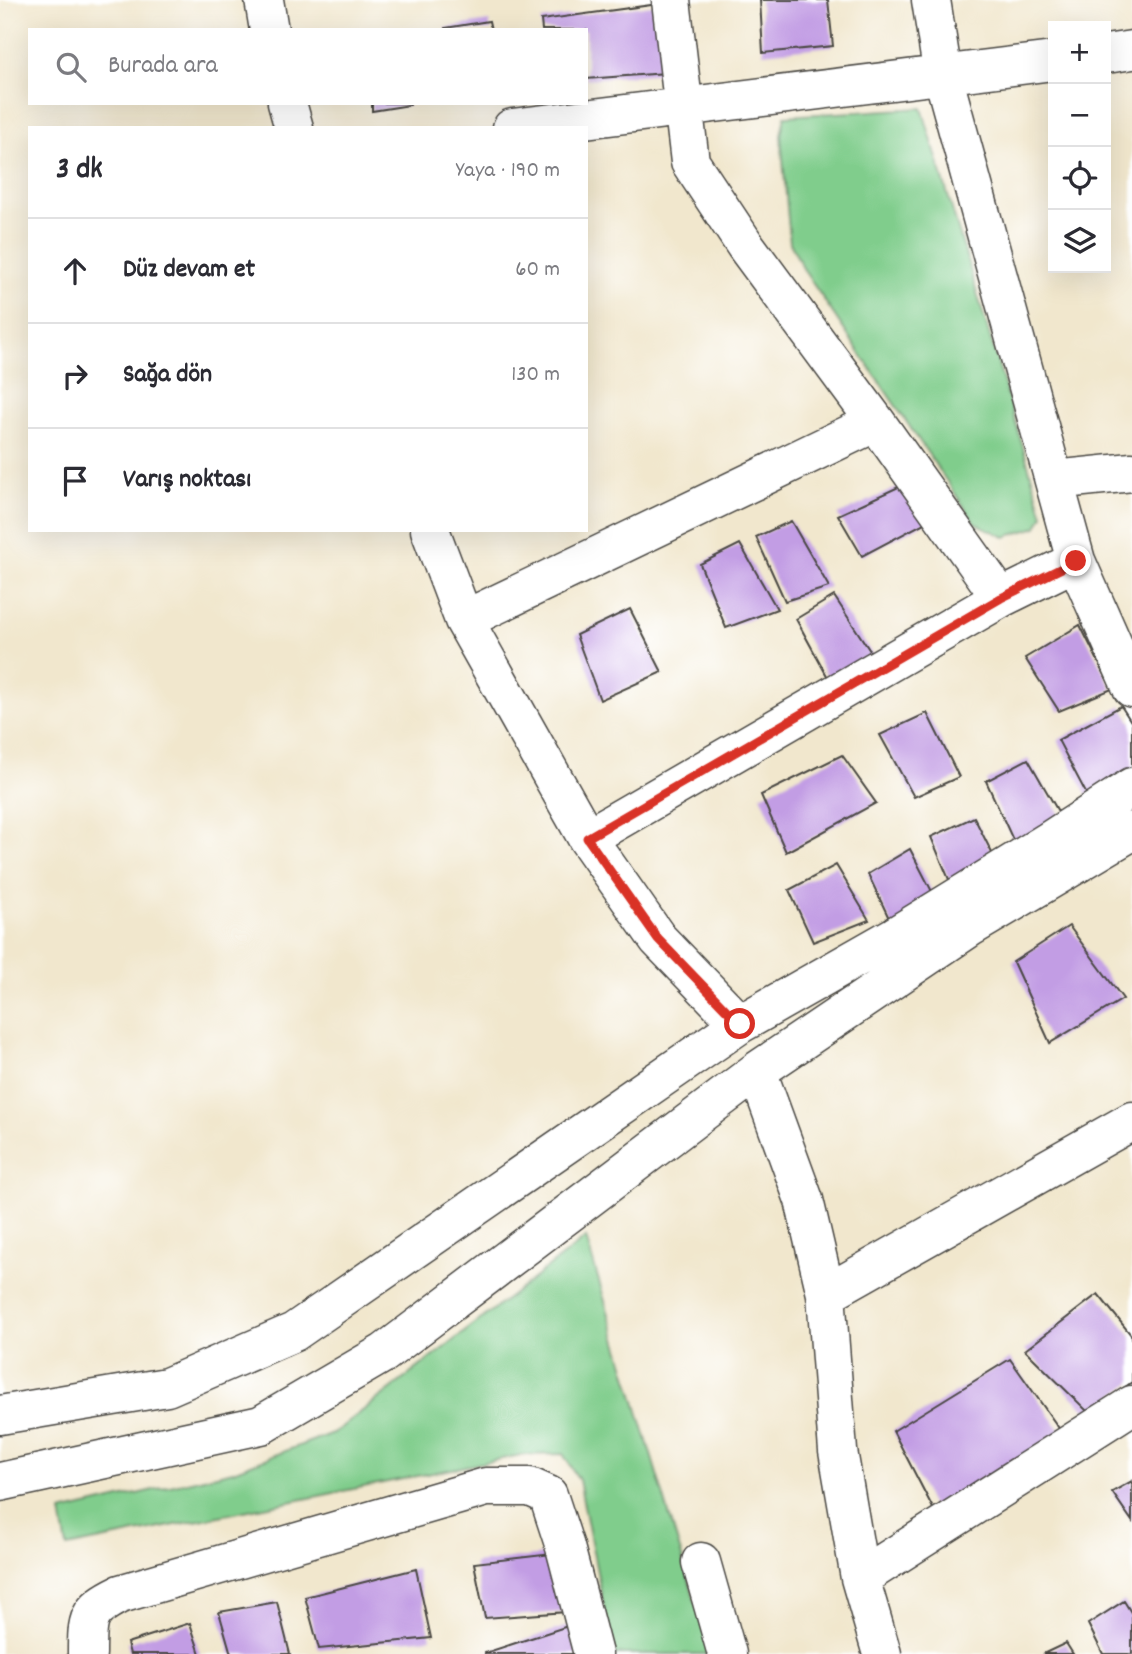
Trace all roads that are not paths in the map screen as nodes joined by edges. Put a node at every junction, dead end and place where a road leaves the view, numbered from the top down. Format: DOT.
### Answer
graph roads {
  1 [pos="264,0"];
  2 [pos="671,0"];
  3 [pos="931,0"];
  4 [pos="269,28"];
  5 [pos="1132,50"];
  6 [pos="1111,53"];
  7 [pos="1048,62"];
  8 [pos="943,76"];
  9 [pos="288,105"];
  10 [pos="682,107"];
  11 [pos="293,126"];
  12 [pos="528,126"];
  13 [pos="876,422"];
  14 [pos="1132,472"];
  15 [pos="1054,480"];
  16 [pos="431,532"];
  17 [pos="1076,561"];
  18 [pos="1001,598"];
  19 [pos="464,620"];
  20 [pos="1132,688"];
  21 [pos="1132,787"];
  22 [pos="1132,831"];
  23 [pos="587,838"];
  24 [pos="740,1024"];
  25 [pos="757,1071"];
  26 [pos="1132,1121"];
  27 [pos="826,1294"];
  28 [pos="1132,1405"];
  29 [pos="0,1415"];
  30 [pos="0,1482"];
  31 [pos="701,1562"];
  32 [pos="860,1578"];
  33 [pos="86,1654"];
  34 [pos="593,1654"];
  35 [pos="727,1654"];
  36 [pos="882,1654"];
  1 -- 4 [label="street"];
  2 -- 10 [label="street"];
  3 -- 8 [label="street"];
  5 -- 6 [label="street"];
  7 -- 8 [label="street"];
  8 -- 10 [label="street"];
  8 -- 15 [label="street"];
  9 -- 11 [label="street"];
  10 -- 12 [label="street"];
  10 -- 13 [label="street"];
  13 -- 18 [label="street"];
  13 -- 19 [label="street"];
  14 -- 15 [label="street"];
  15 -- 17 [label="street"];
  16 -- 19 [label="street"];
  17 -- 18 [label="street"];
  17 -- 20 [label="street"];
  18 -- 23 [label="street"];
  19 -- 23 [label="street"];
  21 -- 24 [label="street"];
  22 -- 25 [label="street"];
  23 -- 24 [label="street"];
  24 -- 29 [label="street"];
  25 -- 27 [label="street"];
  25 -- 30 [label="street"];
  26 -- 27 [label="street"];
  27 -- 32 [label="street"];
  28 -- 32 [label="street"];
  31 -- 35 [label="street"];
  32 -- 36 [label="street"];
  33 -- 34 [label="street"];
}
